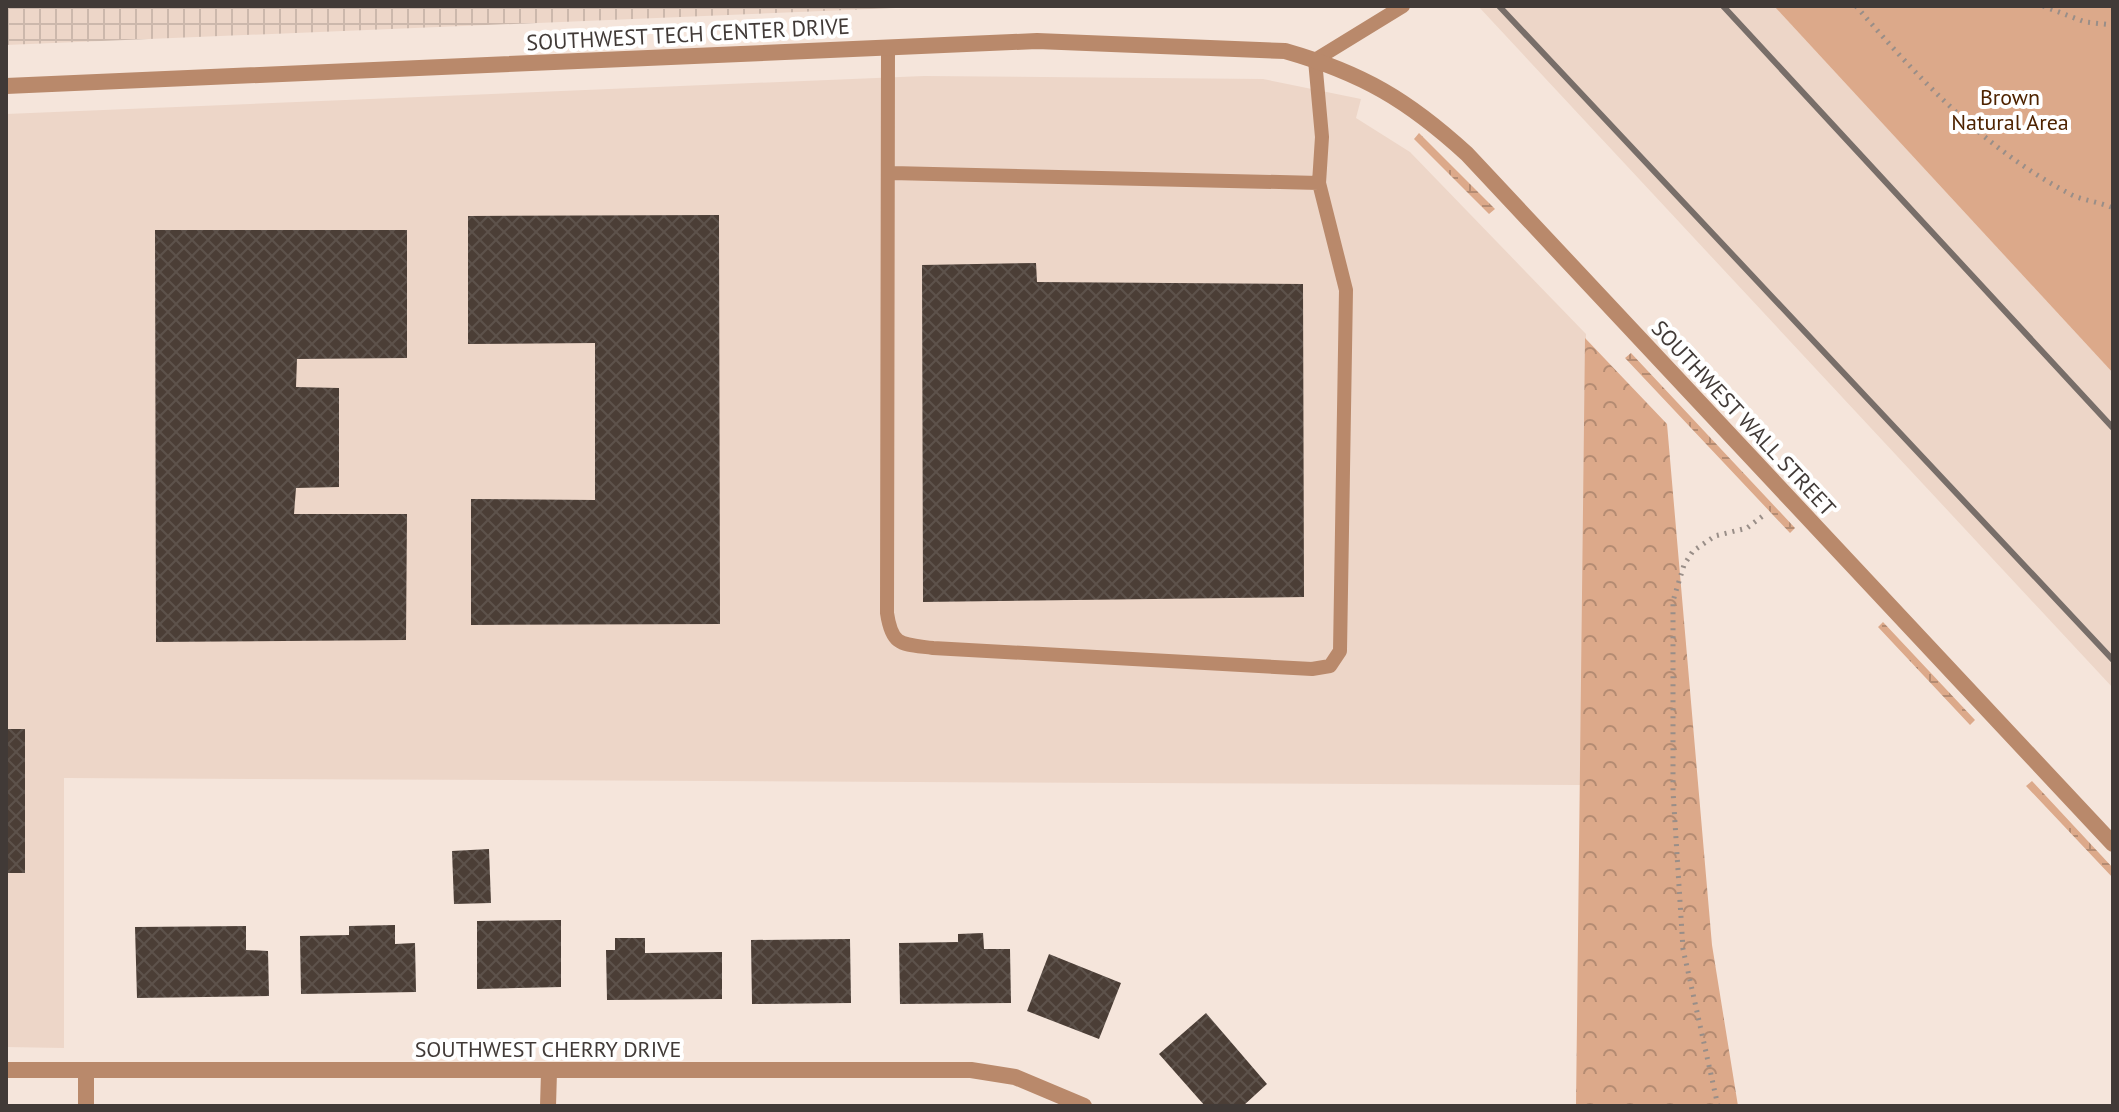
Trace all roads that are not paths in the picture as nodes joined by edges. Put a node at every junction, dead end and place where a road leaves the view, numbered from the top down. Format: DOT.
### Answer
graph roads {
  1 [pos="1403,6"];
  2 [pos="888,47"];
  3 [pos="1315,60"];
  4 [pos="6,86"];
  5 [pos="891,173"];
  6 [pos="1319,183"];
  7 [pos="2113,844"];
  8 [pos="6,1070"];
  9 [pos="86,1071"];
  10 [pos="549,1072"];
  11 [pos="86,1106"];
  12 [pos="548,1106"];
  13 [pos="1084,1106"];
  1 -- 3 [label="lane"];
  2 -- 3 [label="street, SOUTHWEST TECH CENTER DRIVE"];
  2 -- 4 [label="street, SOUTHWEST TECH CENTER DRIVE"];
  2 -- 5 [label="lane"];
  3 -- 6 [label="lane"];
  3 -- 7 [label="street, SOUTHWEST WALL STREET"];
  5 -- 6 [label="lane"];
  5 -- 6 [label="lane"];
  8 -- 9 [label="street, SOUTHWEST CHERRY DRIVE"];
  9 -- 10 [label="street, SOUTHWEST CHERRY DRIVE"];
  9 -- 11 [label="street"];
  10 -- 12 [label="street"];
  10 -- 13 [label="street, SOUTHWEST CHERRY DRIVE"];
}
